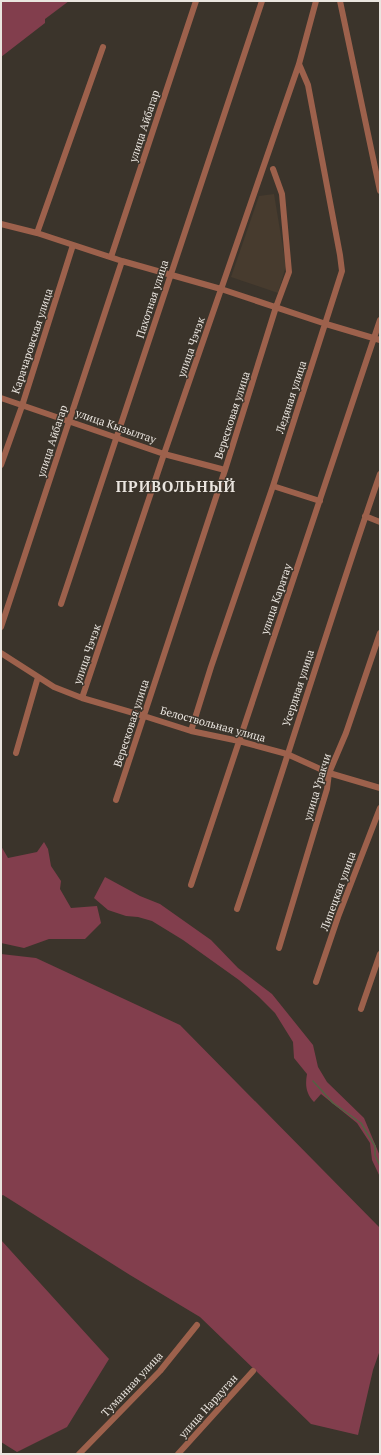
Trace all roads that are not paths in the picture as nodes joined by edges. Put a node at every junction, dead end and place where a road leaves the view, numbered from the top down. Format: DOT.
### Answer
graph roads {
  1 [pos="196,1"];
  2 [pos="262,1"];
  3 [pos="316,1"];
  4 [pos="340,1"];
  5 [pos="103,47"];
  6 [pos="299,64"];
  7 [pos="273,169"];
  8 [pos="380,191"];
  9 [pos="1,224"];
  10 [pos="37,233"];
  11 [pos="73,245"];
  12 [pos="111,257"];
  13 [pos="122,261"];
  14 [pos="171,275"];
  15 [pos="221,289"];
  16 [pos="276,307"];
  17 [pos="380,320"];
  18 [pos="326,324"];
  19 [pos="377,339"];
  20 [pos="1,398"];
  21 [pos="22,406"];
  22 [pos="69,421"];
  23 [pos="117,438"];
  24 [pos="164,454"];
  25 [pos="1,465"];
  26 [pos="225,470"];
  27 [pos="380,474"];
  28 [pos="273,486"];
  29 [pos="320,501"];
  30 [pos="365,516"];
  31 [pos="380,522"];
  32 [pos="61,604"];
  33 [pos="1,627"];
  34 [pos="380,634"];
  35 [pos="1,653"];
  36 [pos="38,677"];
  37 [pos="82,698"];
  38 [pos="144,716"];
  39 [pos="191,731"];
  40 [pos="239,741"];
  41 [pos="16,753"];
  42 [pos="287,754"];
  43 [pos="329,774"];
  44 [pos="380,788"];
  45 [pos="116,800"];
  46 [pos="380,808"];
  47 [pos="190,885"];
  48 [pos="237,909"];
  49 [pos="279,948"];
  50 [pos="380,954"];
  51 [pos="316,982"];
  52 [pos="361,1009"];
  53 [pos="197,1325"];
  54 [pos="253,1371"];
  55 [pos="79,1454"];
  56 [pos="178,1454"];
  1 -- 12 [label="street, улица Айбагар"];
  2 -- 14 [label="street, Пахотная улица"];
  3 -- 6 [label="street, улица Чэчэк"];
  4 -- 8 [label="street"];
  5 -- 10 [label="street"];
  6 -- 15 [label="street, улица Чэчэк"];
  6 -- 18 [label="street, Ледяная улица"];
  7 -- 16 [label="street, Вересковая улица"];
  9 -- 10 [label="street"];
  10 -- 11 [label="street"];
  11 -- 12 [label="street"];
  11 -- 21 [label="street, Карачаровская улица"];
  12 -- 13 [label="street"];
  13 -- 14 [label="street"];
  13 -- 22 [label="street, улица Айбагар"];
  14 -- 15 [label="street"];
  14 -- 23 [label="street, Пахотная улица"];
  15 -- 16 [label="street"];
  15 -- 24 [label="street, улица Чэчэк"];
  16 -- 18 [label="street"];
  16 -- 26 [label="street, Вересковая улица"];
  17 -- 19 [label="street, улица Каратау"];
  18 -- 19 [label="street"];
  18 -- 28 [label="street, Ледяная улица"];
  19 -- 29 [label="street, улица Каратау"];
  20 -- 21 [label="street, улица Кызылтау"];
  21 -- 22 [label="street, улица Кызылтау"];
  21 -- 25 [label="street, Карачаровская улица"];
  22 -- 23 [label="street, улица Кызылтау"];
  22 -- 33 [label="street, улица Айбагар"];
  23 -- 24 [label="street, улица Кызылтау"];
  23 -- 32 [label="street, Пахотная улица"];
  24 -- 26 [label="street, улица Кызылтау"];
  24 -- 37 [label="street, улица Чэчэк"];
  26 -- 38 [label="street, Вересковая улица"];
  27 -- 30 [label="street, Усердная улица"];
  28 -- 29 [label="street"];
  28 -- 39 [label="street, Ледяная улица"];
  29 -- 40 [label="street, улица Каратау"];
  30 -- 31 [label="street"];
  30 -- 42 [label="street, Усердная улица"];
  34 -- 43 [label="street, улица Уракчи"];
  35 -- 36 [label="street, Белоствольная улица"];
  36 -- 37 [label="street, Белоствольная улица"];
  36 -- 41 [label="street"];
  37 -- 38 [label="street, Белоствольная улица"];
  38 -- 39 [label="street, Белоствольная улица"];
  38 -- 45 [label="street, Вересковая улица"];
  39 -- 40 [label="street, Белоствольная улица"];
  40 -- 42 [label="street, Белоствольная улица"];
  40 -- 47 [label="street, улица Каратау"];
  42 -- 43 [label="street, Белоствольная улица"];
  42 -- 48 [label="street, Усердная улица"];
  43 -- 44 [label="street, Белоствольная улица"];
  43 -- 49 [label="street, улица Уракчи"];
  46 -- 51 [label="street, Липецкая улица"];
  50 -- 52 [label="street"];
  53 -- 55 [label="street, Туманная улица"];
  54 -- 56 [label="street, улица Нардуган"];
}
